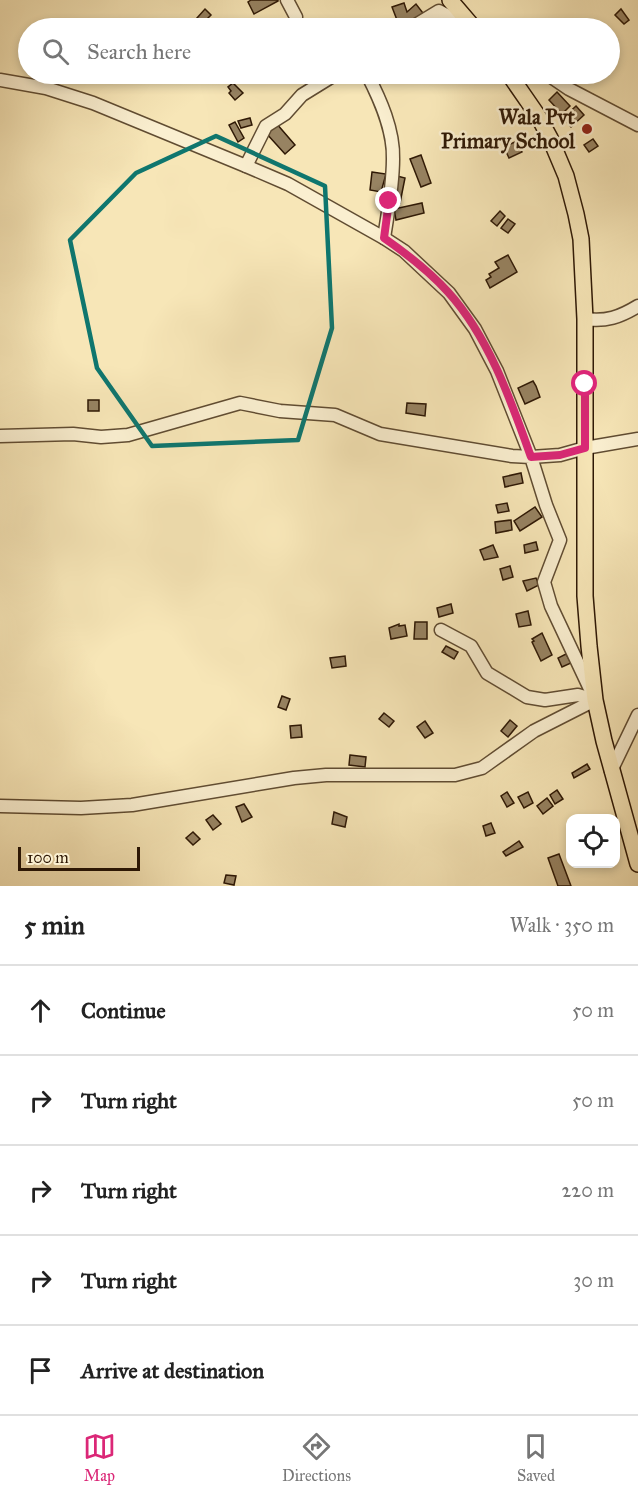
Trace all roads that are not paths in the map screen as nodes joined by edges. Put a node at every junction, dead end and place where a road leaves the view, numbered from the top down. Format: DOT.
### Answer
graph roads {
  1 [pos="287,0"];
  2 [pos="454,6"];
  3 [pos="296,17"];
  4 [pos="427,18"];
  5 [pos="465,18"];
  6 [pos="0,80"];
  7 [pos="18,83"];
  8 [pos="23,84"];
  9 [pos="320,84"];
  10 [pos="371,84"];
  11 [pos="516,84"];
  12 [pos="563,84"];
  13 [pos="638,125"];
  14 [pos="246,166"];
  15 [pos="384,238"];
  16 [pos="638,306"];
  17 [pos="585,319"];
  18 [pos="0,436"];
  19 [pos="638,439"];
  20 [pos="585,448"];
  21 [pos="531,457"];
  22 [pos="441,630"];
  23 [pos="595,700"];
  24 [pos="638,715"];
  25 [pos="611,771"];
  26 [pos="0,806"];
  27 [pos="635,841"];
  28 [pos="638,864"];
  1 -- 3 [label="street"];
  2 -- 4 [label="street"];
  2 -- 5 [label="main road"];
  6 -- 7 [label="street"];
  8 -- 14 [label="street"];
  9 -- 14 [label="street"];
  10 -- 15 [label="street"];
  11 -- 17 [label="main road"];
  12 -- 13 [label="street"];
  14 -- 15 [label="street"];
  15 -- 21 [label="street"];
  16 -- 17 [label="street"];
  17 -- 20 [label="main road"];
  18 -- 21 [label="street"];
  19 -- 20 [label="street"];
  20 -- 21 [label="street"];
  20 -- 23 [label="main road"];
  21 -- 23 [label="street"];
  22 -- 23 [label="street"];
  23 -- 25 [label="main road"];
  23 -- 26 [label="street"];
  24 -- 25 [label="street"];
  25 -- 27 [label="main road"];
  27 -- 28 [label="main road"];
}
